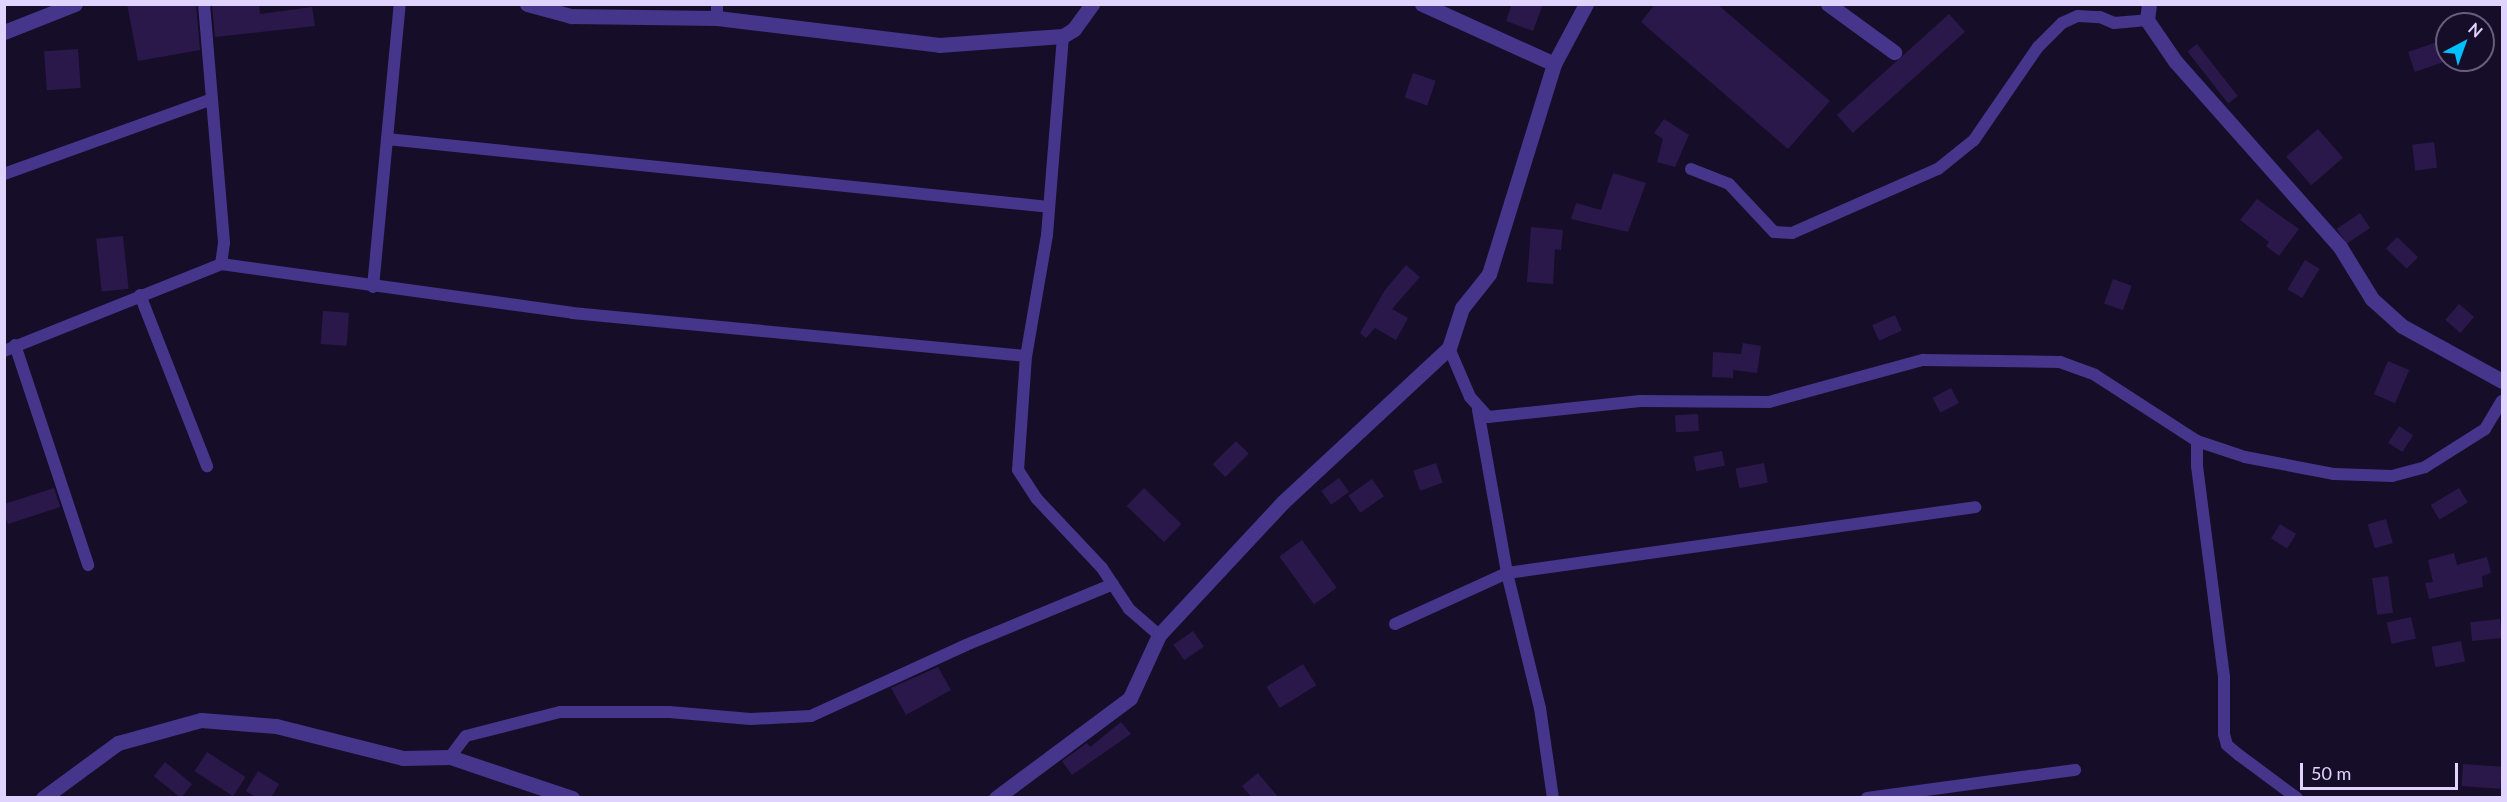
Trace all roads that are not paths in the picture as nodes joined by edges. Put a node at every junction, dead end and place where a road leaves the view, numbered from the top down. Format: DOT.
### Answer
graph roads {
  1 [pos="75,4"];
  2 [pos="204,4"];
  3 [pos="400,4"];
  4 [pos="527,4"];
  5 [pos="1092,4"];
  6 [pos="1422,4"];
  7 [pos="1586,4"];
  8 [pos="1828,4"];
  9 [pos="717,11"];
  10 [pos="2148,12"];
  11 [pos="4,32"];
  12 [pos="1063,36"];
  13 [pos="1894,51"];
  14 [pos="1554,64"];
  15 [pos="212,99"];
  16 [pos="387,139"];
  17 [pos="1691,169"];
  18 [pos="4,174"];
  19 [pos="1049,207"];
  20 [pos="221,264"];
  21 [pos="373,287"];
  22 [pos="140,295"];
  23 [pos="10,348"];
  24 [pos="1449,348"];
  25 [pos="1026,356"];
  26 [pos="2502,381"];
  27 [pos="2502,401"];
  28 [pos="1479,410"];
  29 [pos="2197,441"];
  30 [pos="207,466"];
  31 [pos="1975,507"];
  32 [pos="88,565"];
  33 [pos="1507,573"];
  34 [pos="1113,584"];
  35 [pos="1395,624"];
  36 [pos="1159,635"];
  37 [pos="450,757"];
  38 [pos="2074,770"];
  39 [pos="43,798"];
  40 [pos="572,798"];
  41 [pos="996,798"];
  42 [pos="1553,798"];
  43 [pos="1867,798"];
  44 [pos="2297,798"];
  1 -- 11 [label="street"];
  2 -- 15 [label="lane"];
  3 -- 16 [label="lane"];
  4 -- 9 [label="street"];
  5 -- 12 [label="street"];
  6 -- 14 [label="street"];
  7 -- 14 [label="street"];
  8 -- 13 [label="street"];
  9 -- 12 [label="street"];
  10 -- 17 [label="lane"];
  10 -- 26 [label="street"];
  12 -- 19 [label="lane"];
  14 -- 24 [label="street"];
  15 -- 18 [label="lane"];
  15 -- 20 [label="lane"];
  16 -- 19 [label="lane"];
  16 -- 21 [label="lane"];
  19 -- 25 [label="lane"];
  20 -- 21 [label="lane"];
  20 -- 22 [label="lane"];
  21 -- 25 [label="lane"];
  22 -- 23 [label="lane"];
  22 -- 30 [label="lane"];
  23 -- 32 [label="lane"];
  24 -- 28 [label="lane"];
  24 -- 36 [label="street"];
  25 -- 34 [label="lane"];
  27 -- 29 [label="lane"];
  28 -- 29 [label="lane"];
  28 -- 33 [label="lane"];
  29 -- 44 [label="lane"];
  31 -- 33 [label="lane"];
  33 -- 35 [label="lane"];
  33 -- 42 [label="lane"];
  34 -- 36 [label="lane"];
  34 -- 37 [label="lane"];
  36 -- 41 [label="street"];
  37 -- 39 [label="street"];
  37 -- 40 [label="street"];
  38 -- 43 [label="lane"];
}
